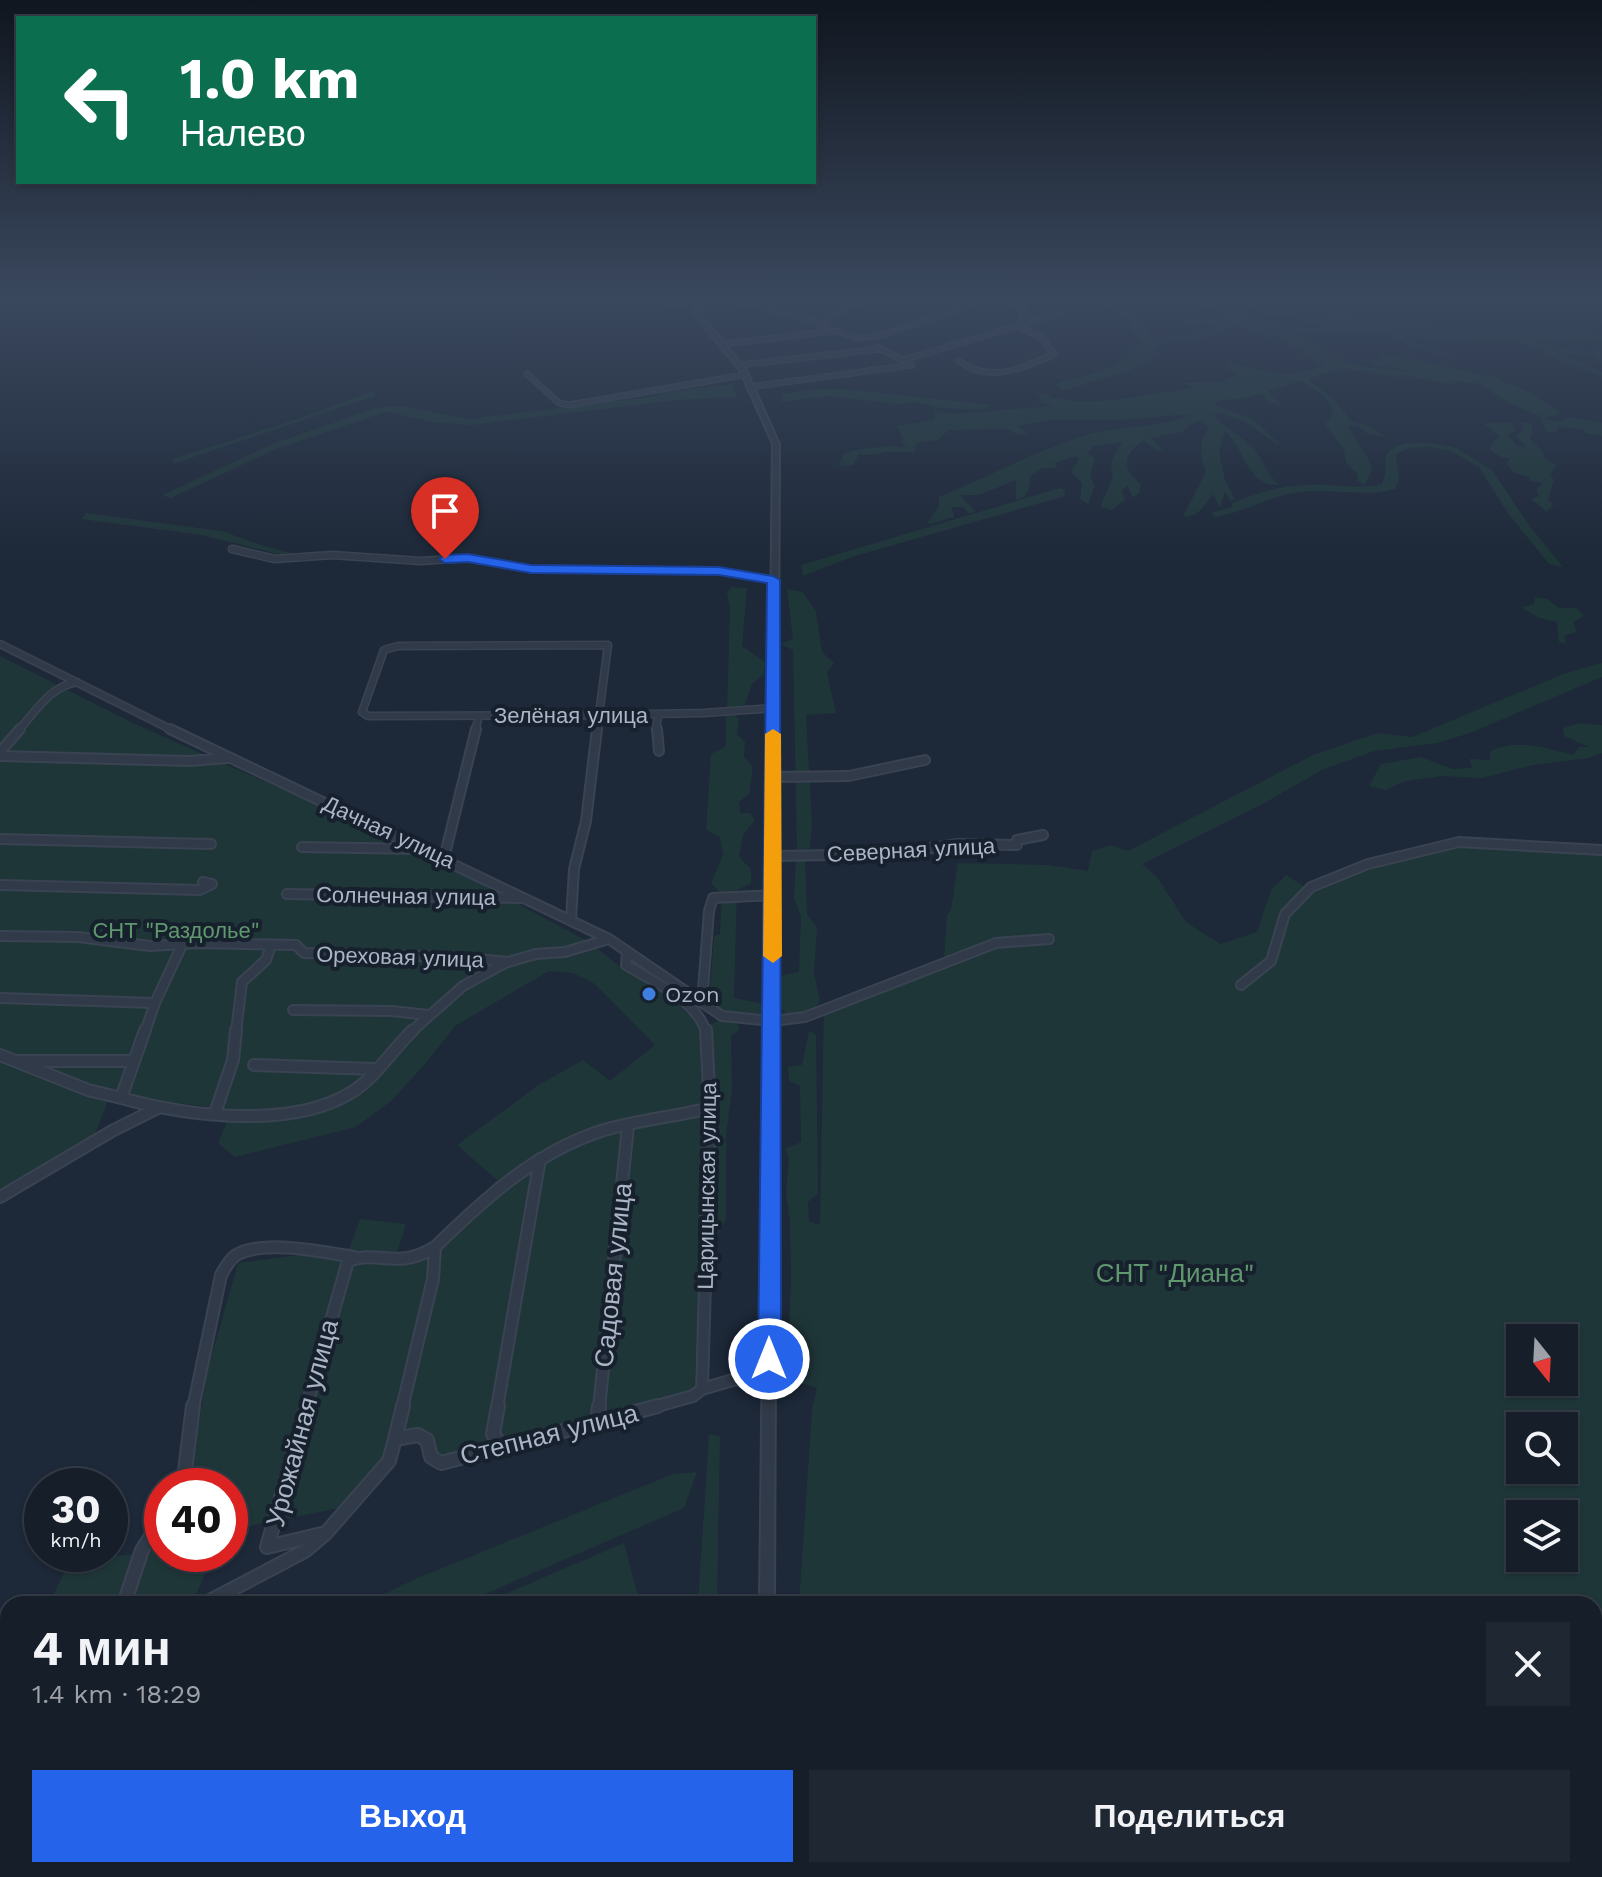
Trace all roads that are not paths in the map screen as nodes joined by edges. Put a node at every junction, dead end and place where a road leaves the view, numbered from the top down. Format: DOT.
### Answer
graph roads {
  1 [pos="540,386"];
  2 [pos="664,386"];
  3 [pos="759,386"];
  4 [pos="749,387"];
  5 [pos="232,549"];
  6 [pos="773,580"];
  7 [pos="0,644"];
  8 [pos="78,682"];
  9 [pos="773,708"];
  10 [pos="658,714"];
  11 [pos="598,715"];
  12 [pos="479,716"];
  13 [pos="659,751"];
  14 [pos="0,754"];
  15 [pos="227,758"];
  16 [pos="925,760"];
  17 [pos="773,777"];
  18 [pos="1043,835"];
  19 [pos="0,839"];
  20 [pos="211,844"];
  21 [pos="302,847"];
  22 [pos="423,849"];
  23 [pos="1602,850"];
  24 [pos="773,856"];
  25 [pos="444,858"];
  26 [pos="203,882"];
  27 [pos="0,885"];
  28 [pos="287,894"];
  29 [pos="773,895"];
  30 [pos="525,898"];
  31 [pos="571,920"];
  32 [pos="0,936"];
  33 [pos="609,939"];
  34 [pos="1049,939"];
  35 [pos="182,945"];
  36 [pos="271,945"];
  37 [pos="627,951"];
  38 [pos="508,962"];
  39 [pos="1241,985"];
  40 [pos="0,998"];
  41 [pos="698,1000"];
  42 [pos="155,1003"];
  43 [pos="293,1010"];
  44 [pos="428,1015"];
  45 [pos="772,1021"];
  46 [pos="0,1055"];
  47 [pos="13,1061"];
  48 [pos="134,1061"];
  49 [pos="254,1065"];
  50 [pos="375,1069"];
  51 [pos="121,1098"];
  52 [pos="158,1108"];
  53 [pos="710,1108"];
  54 [pos="215,1113"];
  55 [pos="628,1126"];
  56 [pos="540,1159"];
  57 [pos="0,1197"];
  58 [pos="435,1247"];
  59 [pos="354,1258"];
  60 [pos="702,1389"];
  61 [pos="769,1390"];
  62 [pos="597,1424"];
  63 [pos="395,1439"];
  64 [pos="501,1445"];
  65 [pos="184,1468"];
  66 [pos="326,1533"];
  67 [pos="144,1547"];
  68 [pos="127,1596"];
  69 [pos="219,1596"];
  70 [pos="767,1596"];
  1 -- 2 [label="street"];
  3 -- 4 [label="street"];
  4 -- 6 [label="street"];
  5 -- 6 [label="street"];
  6 -- 9 [label="street"];
  7 -- 8 [label="street, Дачная улица"];
  8 -- 14 [label="street"];
  8 -- 15 [label="street, Дачная улица"];
  9 -- 10 [label="street, Зелёная улица"];
  9 -- 17 [label="street"];
  10 -- 11 [label="street, Зелёная улица"];
  10 -- 13 [label="street"];
  11 -- 12 [label="street, Зелёная улица"];
  11 -- 12 [label="street, Зелёная улица"];
  11 -- 31 [label="street"];
  12 -- 25 [label="street"];
  14 -- 15 [label="street"];
  15 -- 22 [label="street, Дачная улица"];
  16 -- 17 [label="street"];
  17 -- 24 [label="street"];
  18 -- 24 [label="street, Северная улица"];
  19 -- 20 [label="street"];
  21 -- 22 [label="street"];
  22 -- 25 [label="street, Дачная улица"];
  23 -- 39 [label="street"];
  24 -- 29 [label="street"];
  25 -- 30 [label="street, Дачная улица"];
  26 -- 27 [label="street"];
  28 -- 30 [label="street, Солнечная улица"];
  29 -- 41 [label="street"];
  29 -- 45 [label="street"];
  30 -- 31 [label="street, Дачная улица"];
  31 -- 33 [label="street, Дачная улица"];
  32 -- 35 [label="street, Ореховая улица"];
  33 -- 37 [label="street, Дачная улица"];
  33 -- 38 [label="street, Ореховая улица"];
  34 -- 45 [label="street, Дачная улица"];
  35 -- 36 [label="street, Ореховая улица"];
  35 -- 42 [label="street"];
  36 -- 38 [label="street, Ореховая улица"];
  36 -- 54 [label="street"];
  37 -- 41 [label="street, Дачная улица"];
  37 -- 53 [label="street, Царицынская улица"];
  38 -- 44 [label="street"];
  40 -- 42 [label="street"];
  41 -- 45 [label="street, Дачная улица"];
  42 -- 48 [label="street"];
  43 -- 44 [label="street"];
  44 -- 50 [label="street"];
  45 -- 61 [label="street"];
  46 -- 47 [label="street"];
  47 -- 48 [label="street"];
  47 -- 51 [label="street"];
  48 -- 51 [label="street"];
  49 -- 50 [label="street"];
  50 -- 54 [label="street"];
  51 -- 52 [label="street"];
  52 -- 54 [label="street"];
  52 -- 57 [label="street"];
  53 -- 55 [label="street"];
  53 -- 60 [label="street, Царицынская улица"];
  55 -- 56 [label="street"];
  55 -- 62 [label="street, Садовая улица"];
  56 -- 58 [label="street"];
  56 -- 64 [label="street"];
  58 -- 59 [label="street"];
  58 -- 63 [label="street"];
  59 -- 65 [label="street"];
  59 -- 66 [label="street, Урожайная улица"];
  60 -- 61 [label="street"];
  60 -- 62 [label="street, Степная улица"];
  61 -- 70 [label="street"];
  62 -- 64 [label="street, Степная улица"];
  63 -- 64 [label="street, Степная улица"];
  63 -- 66 [label="street"];
  66 -- 69 [label="street"];
  67 -- 68 [label="street"];
}
